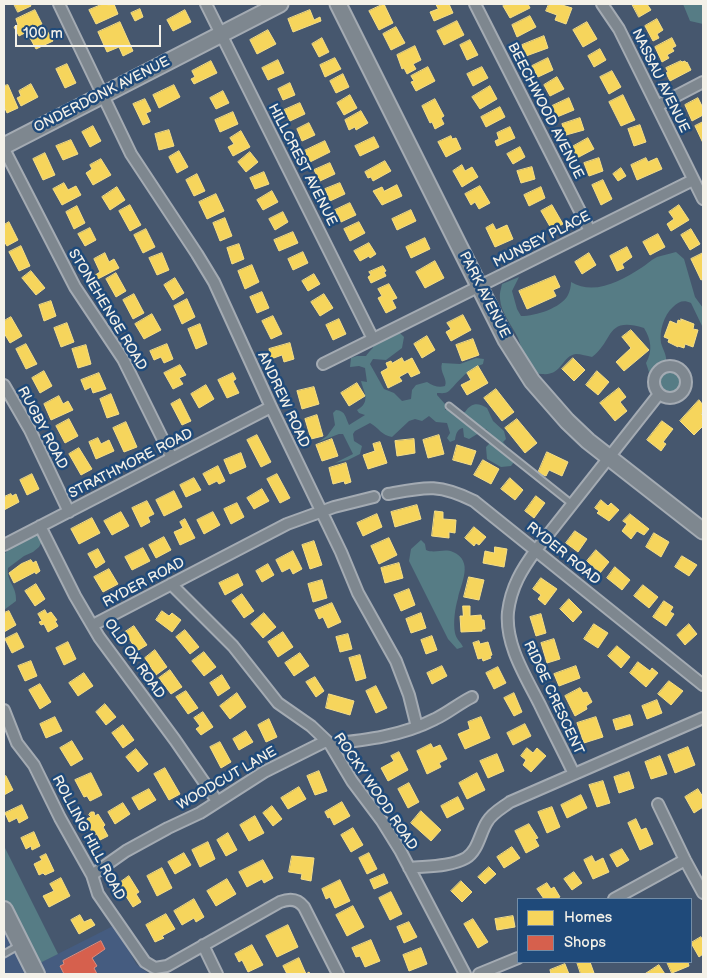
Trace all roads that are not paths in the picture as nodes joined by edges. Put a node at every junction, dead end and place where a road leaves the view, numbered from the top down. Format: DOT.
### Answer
graph roads {
  1 [pos="59,4"];
  2 [pos="206,4"];
  3 [pos="280,4"];
  4 [pos="338,4"];
  5 [pos="475,4"];
  6 [pos="602,4"];
  7 [pos="221,34"];
  8 [pos="703,82"];
  9 [pos="103,95"];
  10 [pos="657,106"];
  11 [pos="4,147"];
  12 [pos="693,180"];
  13 [pos="703,199"];
  14 [pos="590,231"];
  15 [pos="480,286"];
  16 [pos="373,340"];
  17 [pos="323,364"];
  18 [pos="4,385"];
  19 [pos="659,394"];
  20 [pos="449,406"];
  21 [pos="271,407"];
  22 [pos="609,457"];
  23 [pos="172,458"];
  24 [pos="388,494"];
  25 [pos="374,497"];
  26 [pos="572,504"];
  27 [pos="68,512"];
  28 [pos="321,512"];
  29 [pos="40,526"];
  30 [pos="703,531"];
  31 [pos="4,545"];
  32 [pos="536,550"];
  33 [pos="171,584"];
  34 [pos="92,625"];
  35 [pos="703,685"];
  36 [pos="472,698"];
  37 [pos="4,710"];
  38 [pos="703,718"];
  39 [pos="418,727"];
  40 [pos="328,742"];
  41 [pos="574,774"];
  42 [pos="217,801"];
  43 [pos="658,804"];
  44 [pos="685,860"];
  45 [pos="409,868"];
  46 [pos="92,875"];
  47 [pos="703,893"];
  48 [pos="616,898"];
  49 [pos="4,910"];
  50 [pos="21,945"];
  51 [pos="203,945"];
  52 [pos="4,954"];
  53 [pos="517,958"];
  54 [pos="36,974"];
  55 [pos="217,974"];
  56 [pos="338,974"];
  57 [pos="465,974"];
  58 [pos="479,974"];
  1 -- 9 [label="street, ANDREW ROAD"];
  2 -- 7 [label="street, HILLCREST AVENUE"];
  3 -- 7 [label="street, ONDERDONK AVENUE"];
  4 -- 15 [label="street, PARK AVENUE"];
  5 -- 14 [label="street, BEECHWOOD AVENUE"];
  6 -- 10 [label="street, NASSAU AVENUE"];
  7 -- 9 [label="street, ONDERDONK AVENUE"];
  7 -- 16 [label="street, HILLCREST AVENUE"];
  8 -- 10 [label="street"];
  9 -- 11 [label="street, ONDERDONK AVENUE"];
  9 -- 21 [label="street, ANDREW ROAD"];
  10 -- 12 [label="street, NASSAU AVENUE"];
  11 -- 23 [label="street, STONEHENGE ROAD"];
  12 -- 13 [label="street, NASSAU AVENUE"];
  12 -- 14 [label="street, MUNSEY PLACE"];
  14 -- 15 [label="street, MUNSEY PLACE"];
  15 -- 16 [label="street, MUNSEY PLACE"];
  15 -- 22 [label="street, PARK AVENUE"];
  16 -- 17 [label="street, MUNSEY PLACE"];
  18 -- 27 [label="street, RUGBY ROAD"];
  19 -- 22 [label="street, RIDGE CRESCENT"];
  20 -- 26 [label="lane"];
  21 -- 23 [label="street, STRATHMORE ROAD"];
  21 -- 28 [label="street, ANDREW ROAD"];
  22 -- 26 [label="street, RIDGE CRESCENT"];
  22 -- 30 [label="street, PARK AVENUE"];
  23 -- 27 [label="street, STRATHMORE ROAD"];
  24 -- 32 [label="street, RYDER ROAD"];
  25 -- 28 [label="street, RYDER ROAD"];
  26 -- 32 [label="street, RIDGE CRESCENT"];
  27 -- 29 [label="street, STRATHMORE ROAD"];
  28 -- 33 [label="street, RYDER ROAD"];
  28 -- 39 [label="street, ANDREW ROAD"];
  29 -- 31 [label="street, STRATHMORE ROAD"];
  29 -- 34 [label="street, OLD OX ROAD"];
  32 -- 35 [label="street, RYDER ROAD"];
  32 -- 41 [label="street, RIDGE CRESCENT"];
  33 -- 34 [label="street, RYDER ROAD"];
  33 -- 40 [label="street, ROCKY WOOD ROAD"];
  34 -- 42 [label="street, OLD OX ROAD"];
  36 -- 39 [label="street, WOODCUT LANE"];
  37 -- 46 [label="street, ROLLING HILL ROAD"];
  38 -- 41 [label="street"];
  39 -- 40 [label="street, WOODCUT LANE"];
  40 -- 42 [label="street, WOODCUT LANE"];
  40 -- 45 [label="street, ROCKY WOOD ROAD"];
  41 -- 45 [label="street"];
  42 -- 46 [label="street, WOODCUT LANE"];
  43 -- 44 [label="street"];
  44 -- 47 [label="street"];
  44 -- 48 [label="street"];
  45 -- 57 [label="street, ROCKY WOOD ROAD"];
  46 -- 51 [label="street, ROLLING HILL ROAD"];
  49 -- 50 [label="main road"];
  50 -- 52 [label="lane"];
  50 -- 54 [label="main road"];
  51 -- 55 [label="street"];
  51 -- 56 [label="street, ROLLING HILL ROAD"];
  53 -- 58 [label="street"];
}
